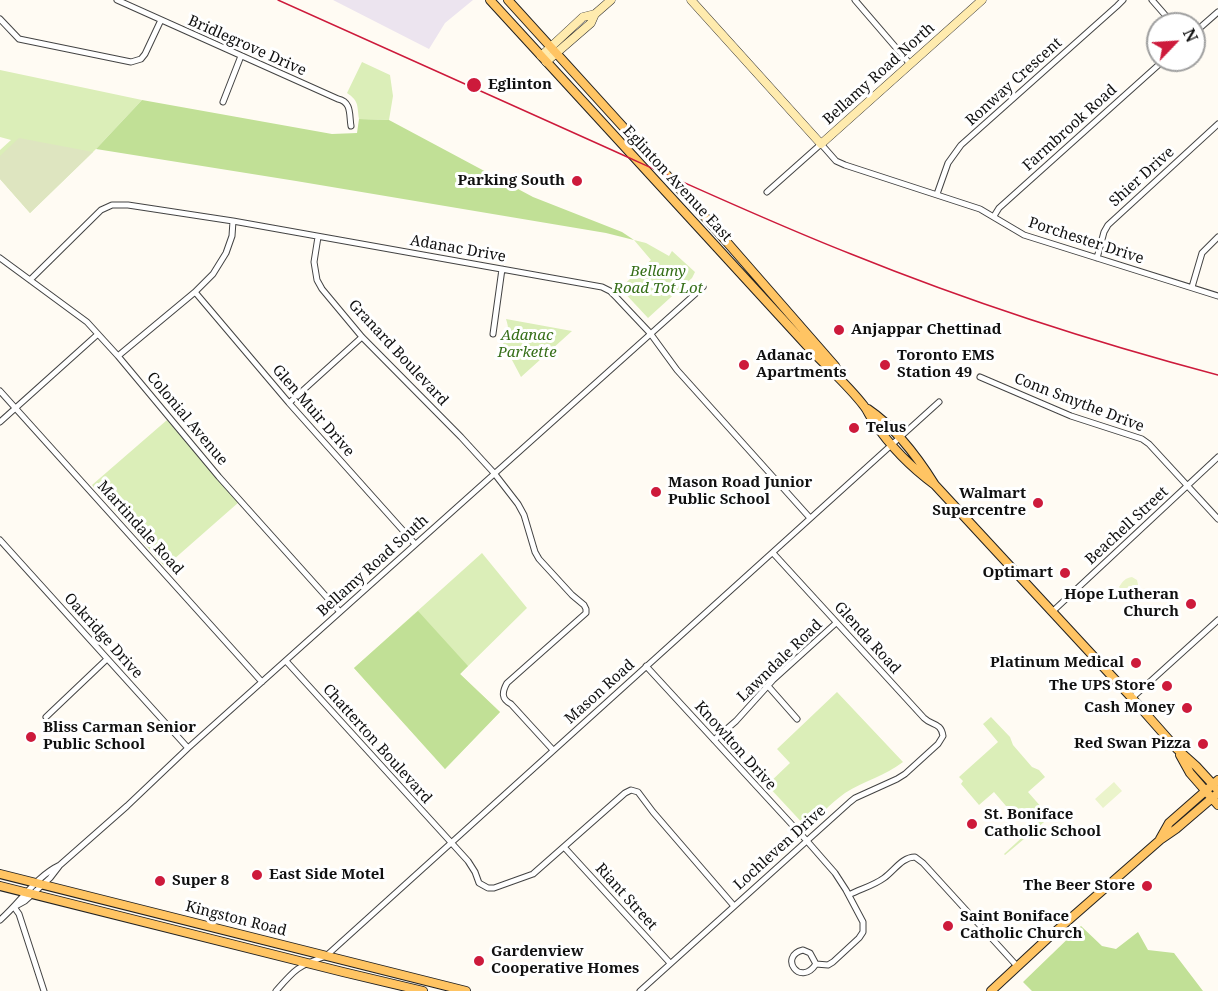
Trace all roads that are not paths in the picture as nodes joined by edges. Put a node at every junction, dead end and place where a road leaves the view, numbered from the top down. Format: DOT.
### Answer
graph roads {
  1 [pos="117,0"];
  2 [pos="490,0"];
  3 [pos="508,0"];
  4 [pos="611,0"];
  5 [pos="691,0"];
  6 [pos="855,0"];
  7 [pos="982,0"];
  8 [pos="1123,0"];
  9 [pos="1152,0"];
  10 [pos="1162,12"];
  11 [pos="1218,12"];
  12 [pos="0,19"];
  13 [pos="161,20"];
  14 [pos="1206,22"];
  15 [pos="554,50"];
  16 [pos="242,56"];
  17 [pos="544,59"];
  18 [pos="910,64"];
  19 [pos="1151,72"];
  20 [pos="223,102"];
  21 [pos="1218,124"];
  22 [pos="351,126"];
  23 [pos="821,144"];
  24 [pos="767,192"];
  25 [pos="937,194"];
  26 [pos="994,216"];
  27 [pos="233,221"];
  28 [pos="318,237"];
  29 [pos="1218,237"];
  30 [pos="0,258"];
  31 [pos="1096,258"];
  32 [pos="502,269"];
  33 [pos="30,280"];
  34 [pos="703,287"];
  35 [pos="1192,287"];
  36 [pos="195,292"];
  37 [pos="1218,296"];
  38 [pos="650,333"];
  39 [pos="98,334"];
  40 [pos="493,334"];
  41 [pos="362,337"];
  42 [pos="118,356"];
  43 [pos="980,377"];
  44 [pos="845,385"];
  45 [pos="0,390"];
  46 [pos="939,402"];
  47 [pos="288,403"];
  48 [pos="865,407"];
  49 [pos="16,408"];
  50 [pos="0,422"];
  51 [pos="900,438"];
  52 [pos="893,445"];
  53 [pos="1218,457"];
  54 [pos="494,473"];
  55 [pos="935,484"];
  56 [pos="1188,486"];
  57 [pos="810,518"];
  58 [pos="1218,519"];
  59 [pos="0,540"];
  60 [pos="415,544"];
  61 [pos="773,553"];
  62 [pos="340,612"];
  63 [pos="1052,612"];
  64 [pos="1218,620"];
  65 [pos="836,622"];
  66 [pos="107,659"];
  67 [pos="286,661"];
  68 [pos="646,666"];
  69 [pos="262,682"];
  70 [pos="768,686"];
  71 [pos="1132,698"];
  72 [pos="46,717"];
  73 [pos="797,720"];
  74 [pos="943,736"];
  75 [pos="714,740"];
  76 [pos="188,748"];
  77 [pos="553,750"];
  78 [pos="1177,750"];
  79 [pos="1205,791"];
  80 [pos="1216,792"];
  81 [pos="1160,840"];
  82 [pos="807,841"];
  83 [pos="451,843"];
  84 [pos="564,847"];
  85 [pos="0,874"];
  86 [pos="39,885"];
  87 [pos="0,886"];
  88 [pos="30,893"];
  89 [pos="849,895"];
  90 [pos="734,906"];
  91 [pos="14,907"];
  92 [pos="0,920"];
  93 [pos="326,956"];
  94 [pos="310,962"];
  95 [pos="670,963"];
  96 [pos="816,964"];
  97 [pos="1017,966"];
  98 [pos="44,991"];
  99 [pos="276,991"];
  100 [pos="423,991"];
  101 [pos="466,991"];
  102 [pos="640,991"];
  103 [pos="991,991"];
  1 -- 13 [label="street, Bridlegrove Drive"];
  2 -- 17 [label="main road, Eglinton Avenue East"];
  3 -- 15 [label="main road, Eglinton Avenue East"];
  4 -- 15 [label="street"];
  5 -- 23 [label="street, Bellamy Road North"];
  6 -- 18 [label="street"];
  7 -- 18 [label="street, Bellamy Road North"];
  8 -- 25 [label="street, Ronway Crescent"];
  9 -- 10 [label="street"];
  11 -- 14 [label="street"];
  12 -- 13 [label="street"];
  13 -- 16 [label="street, Bridlegrove Drive"];
  15 -- 17 [label="street"];
  15 -- 44 [label="main road, Eglinton Avenue East"];
  16 -- 20 [label="street"];
  16 -- 22 [label="street, Bridlegrove Drive"];
  17 -- 44 [label="main road, Eglinton Avenue East"];
  18 -- 23 [label="street, Bellamy Road North"];
  19 -- 26 [label="street, Farmbrook Road"];
  21 -- 31 [label="street, Shier Drive"];
  23 -- 24 [label="street, Bellamy Road North"];
  23 -- 25 [label="street, Porchester Drive"];
  25 -- 26 [label="street, Porchester Drive"];
  26 -- 31 [label="street, Porchester Drive"];
  27 -- 28 [label="street, Adanac Drive"];
  27 -- 33 [label="street, Adanac Drive"];
  27 -- 36 [label="street"];
  28 -- 32 [label="street, Adanac Drive"];
  28 -- 41 [label="street, Granard Boulevard"];
  29 -- 35 [label="street"];
  30 -- 33 [label="street, Colonial Avenue"];
  31 -- 35 [label="street, Porchester Drive"];
  32 -- 38 [label="street, Adanac Drive"];
  32 -- 40 [label="street"];
  33 -- 39 [label="street, Colonial Avenue"];
  34 -- 38 [label="street, Bellamy Road South"];
  35 -- 37 [label="street, Porchester Drive"];
  36 -- 42 [label="street"];
  36 -- 47 [label="street, Glen Muir Drive"];
  38 -- 54 [label="street, Bellamy Road South"];
  38 -- 57 [label="street, Adanac Drive"];
  39 -- 42 [label="street, Colonial Avenue"];
  39 -- 49 [label="street"];
  41 -- 47 [label="street"];
  41 -- 54 [label="street, Granard Boulevard"];
  42 -- 62 [label="street, Colonial Avenue"];
  43 -- 56 [label="street, Conn Smythe Drive"];
  44 -- 48 [label="main road, Eglinton Avenue East"];
  45 -- 49 [label="street, Martindale Road"];
  46 -- 51 [label="street"];
  47 -- 60 [label="street, Glen Muir Drive"];
  48 -- 51 [label="main road, Eglinton Avenue East"];
  48 -- 52 [label="main road, Eglinton Avenue East"];
  49 -- 50 [label="street"];
  49 -- 69 [label="street, Martindale Road"];
  51 -- 52 [label="street, Mason Road"];
  51 -- 55 [label="main road, Eglinton Avenue East"];
  52 -- 55 [label="main road, Eglinton Avenue East"];
  52 -- 57 [label="street, Mason Road"];
  53 -- 56 [label="street, Beachell Street"];
  54 -- 60 [label="street, Bellamy Road South"];
  54 -- 77 [label="street, Granard Boulevard"];
  55 -- 63 [label="main road, Eglinton Avenue East"];
  56 -- 58 [label="street, Conn Smythe Drive"];
  56 -- 63 [label="street, Beachell Street"];
  57 -- 61 [label="street, Mason Road"];
  59 -- 66 [label="street, Oakridge Drive"];
  60 -- 62 [label="street, Bellamy Road South"];
  61 -- 65 [label="street, Glenda Road"];
  61 -- 68 [label="street, Mason Road"];
  62 -- 67 [label="street, Bellamy Road South"];
  63 -- 71 [label="main road, Eglinton Avenue East"];
  64 -- 71 [label="street"];
  65 -- 70 [label="street, Lawndale Road"];
  65 -- 74 [label="street, Glenda Road"];
  66 -- 72 [label="street"];
  66 -- 76 [label="street, Oakridge Drive"];
  67 -- 69 [label="street, Bellamy Road South"];
  67 -- 83 [label="street, Chatterton Boulevard"];
  68 -- 75 [label="street, Knowlton Drive"];
  68 -- 77 [label="street, Mason Road"];
  69 -- 76 [label="street, Bellamy Road South"];
  70 -- 73 [label="street"];
  70 -- 75 [label="street, Lawndale Road"];
  71 -- 78 [label="main road, Eglinton Avenue East"];
  74 -- 82 [label="street, Lochleven Drive"];
  75 -- 82 [label="street, Knowlton Drive"];
  76 -- 86 [label="street, Bellamy Road South"];
  77 -- 83 [label="street, Mason Road"];
  78 -- 79 [label="main road, Eglinton Avenue East"];
  78 -- 80 [label="main road, Eglinton Avenue East"];
  79 -- 80 [label="main road, Eglinton Avenue East"];
  79 -- 81 [label="main road"];
  80 -- 81 [label="main road"];
  81 -- 97 [label="main road"];
  82 -- 89 [label="street, Knowlton Drive"];
  82 -- 90 [label="street, Lochleven Drive"];
  83 -- 84 [label="street, Chatterton Boulevard"];
  83 -- 93 [label="street, Mason Road"];
  84 -- 90 [label="street, Chatterton Boulevard"];
  84 -- 95 [label="street, Riant Street"];
  85 -- 86 [label="main road, Kingston Road"];
  86 -- 88 [label="street, Bellamy Road South"];
  86 -- 93 [label="main road, Kingston Road"];
  87 -- 88 [label="main road, Kingston Road"];
  88 -- 91 [label="street, Bellamy Road South"];
  88 -- 94 [label="main road, Kingston Road"];
  89 -- 96 [label="street, Knowlton Drive"];
  89 -- 97 [label="street"];
  90 -- 95 [label="street, Lochleven Drive"];
  91 -- 92 [label="street, Bellamy Road South"];
  91 -- 98 [label="street"];
  93 -- 94 [label="street, Mason Road"];
  93 -- 101 [label="main road, Kingston Road"];
  94 -- 99 [label="street, Mason Road"];
  94 -- 100 [label="main road, Kingston Road"];
  95 -- 102 [label="street, Lochleven Drive"];
  96 -- 96 [label="street"];
  97 -- 103 [label="main road"];
}
